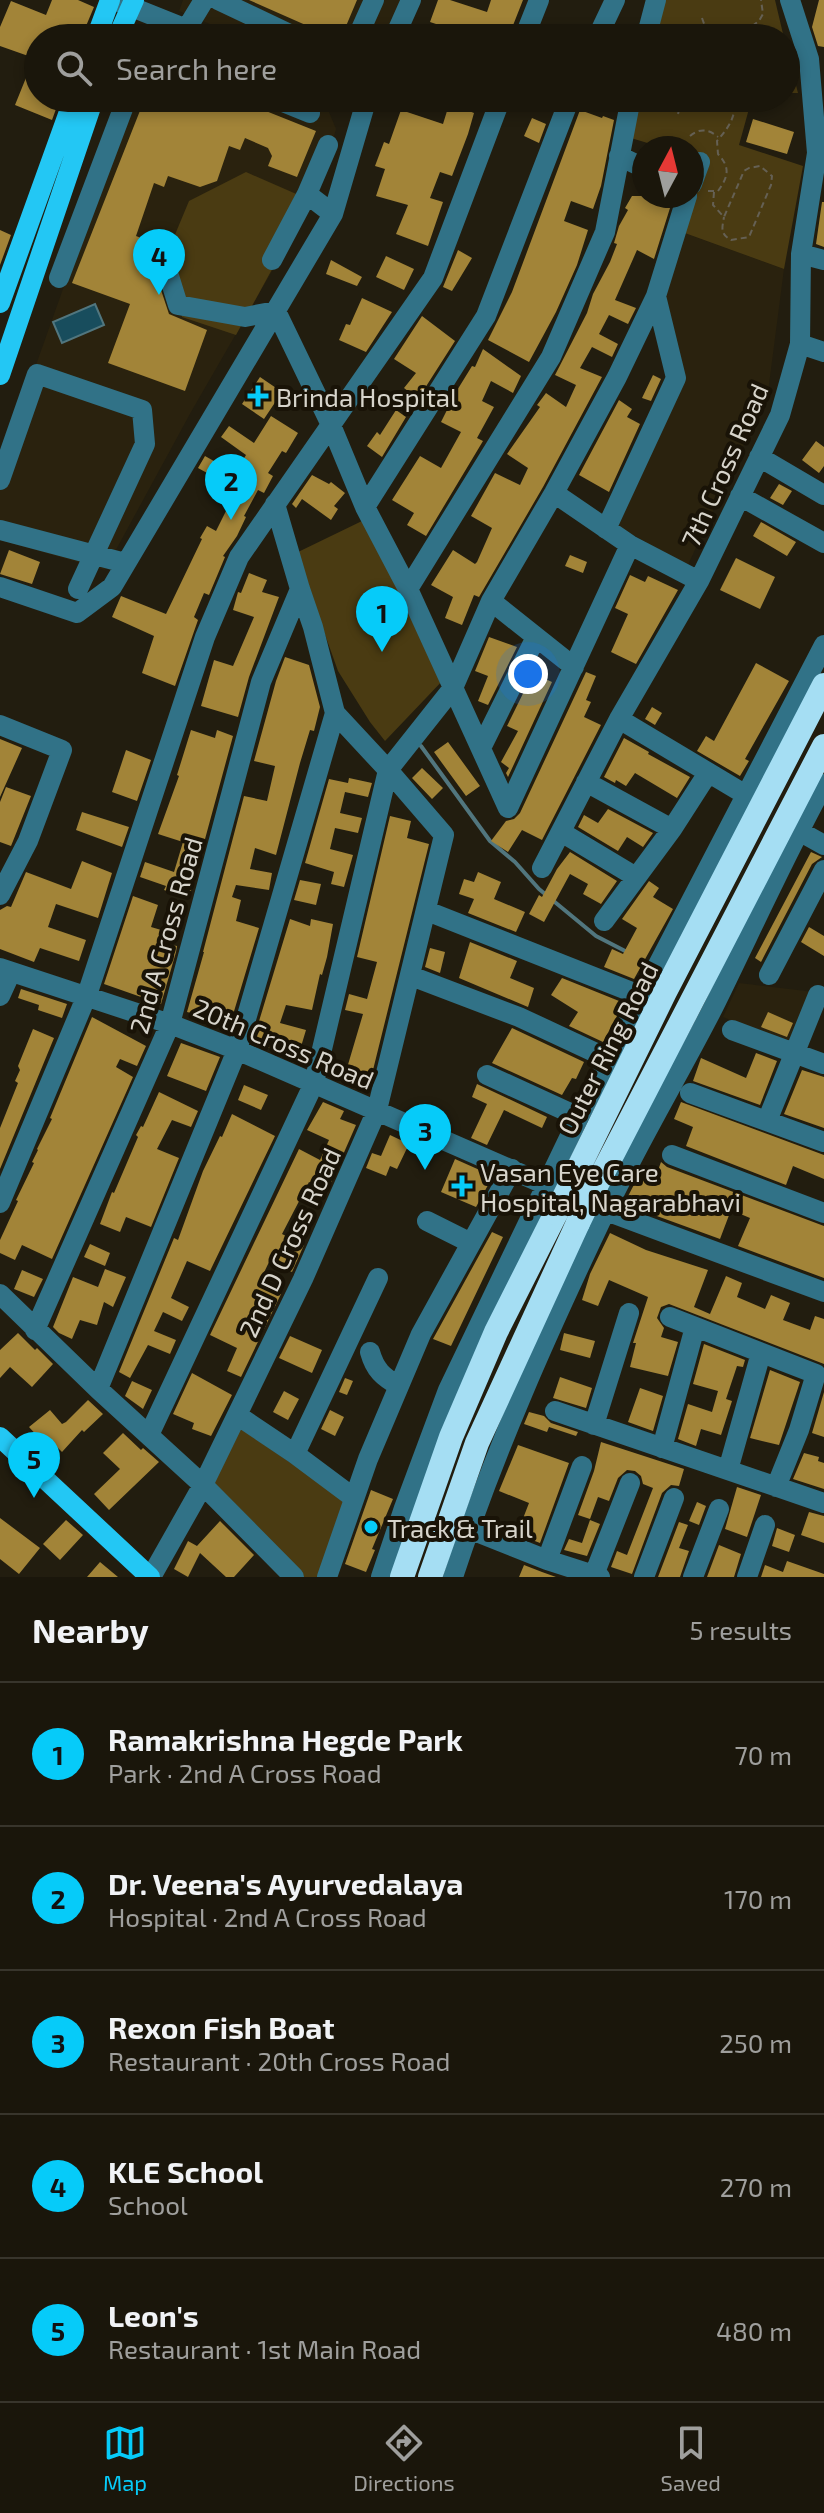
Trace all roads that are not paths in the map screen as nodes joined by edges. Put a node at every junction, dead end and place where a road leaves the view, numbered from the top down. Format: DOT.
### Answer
graph roads {
  1 [pos="204,0"];
  2 [pos="218,0"];
  3 [pos="375,0"];
  4 [pos="539,0"];
  5 [pos="615,0"];
  6 [pos="790,0"];
  7 [pos="653,1"];
  8 [pos="122,2"];
  9 [pos="409,6"];
  10 [pos="106,24"];
  11 [pos="119,24"];
  12 [pos="177,24"];
  13 [pos="189,24"];
  14 [pos="269,24"];
  15 [pos="364,24"];
  16 [pos="530,24"];
  17 [pos="604,24"];
  18 [pos="649,24"];
  19 [pos="816,60"];
  20 [pos="69,112"];
  21 [pos="89,112"];
  22 [pos="122,112"];
  23 [pos="363,112"];
  24 [pos="496,112"];
  25 [pos="565,112"];
  26 [pos="628,112"];
  27 [pos="328,145"];
  28 [pos="821,154"];
  29 [pos="619,156"];
  30 [pos="632,162"];
  31 [pos="307,194"];
  32 [pos="686,208"];
  33 [pos="333,214"];
  34 [pos="160,247"];
  35 [pos="801,254"];
  36 [pos="272,260"];
  37 [pos="824,260"];
  38 [pos="59,278"];
  39 [pos="656,296"];
  40 [pos="0,303"];
  41 [pos="276,311"];
  42 [pos="800,344"];
  43 [pos="824,352"];
  44 [pos="0,375"];
  45 [pos="331,425"];
  46 [pos="759,457"];
  47 [pos="0,480"];
  48 [pos="554,493"];
  49 [pos="824,495"];
  50 [pos="740,496"];
  51 [pos="275,504"];
  52 [pos="365,507"];
  53 [pos="606,529"];
  54 [pos="0,530"];
  55 [pos="824,543"];
  56 [pos="630,545"];
  57 [pos="94,555"];
  58 [pos="125,563"];
  59 [pos="699,581"];
  60 [pos="0,587"];
  61 [pos="78,589"];
  62 [pos="300,589"];
  63 [pos="408,589"];
  64 [pos="491,601"];
  65 [pos="536,637"];
  66 [pos="824,645"];
  67 [pos="574,667"];
  68 [pos="824,685"];
  69 [pos="453,688"];
  70 [pos="335,713"];
  71 [pos="619,719"];
  72 [pos="0,725"];
  73 [pos="824,746"];
  74 [pos="481,748"];
  75 [pos="388,770"];
  76 [pos="708,773"];
  77 [pos="586,782"];
  78 [pos="824,784"];
  79 [pos="746,795"];
  80 [pos="672,829"];
  81 [pos="799,831"];
  82 [pos="561,832"];
  83 [pos="824,845"];
  84 [pos="542,868"];
  85 [pos="824,870"];
  86 [pos="636,877"];
  87 [pos="0,895"];
  88 [pos="427,911"];
  89 [pos="604,921"];
  90 [pos="6,970"];
  91 [pos="769,975"];
  92 [pos="411,976"];
  93 [pos="87,995"];
  94 [pos="818,995"];
  95 [pos="0,996"];
  96 [pos="642,996"];
  97 [pos="170,1024"];
  98 [pos="732,1030"];
  99 [pos="237,1050"];
  100 [pos="794,1052"];
  101 [pos="609,1059"];
  102 [pos="824,1064"];
  103 [pos="487,1075"];
  104 [pos="314,1083"];
  105 [pos="690,1093"];
  106 [pos="377,1110"];
  107 [pos="579,1117"];
  108 [pos="767,1121"];
  109 [pos="824,1142"];
  110 [pos="672,1155"];
  111 [pos="512,1169"];
  112 [pos="585,1180"];
  113 [pos="546,1186"];
  114 [pos="0,1203"];
  115 [pos="606,1211"];
  116 [pos="824,1213"];
  117 [pos="567,1218"];
  118 [pos="427,1221"];
  119 [pos="471,1243"];
  120 [pos="378,1278"];
  121 [pos="824,1292"];
  122 [pos="0,1294"];
  123 [pos="629,1313"];
  124 [pos="670,1317"];
  125 [pos="695,1327"];
  126 [pos="35,1330"];
  127 [pos="370,1352"];
  128 [pos="761,1353"];
  129 [pos="399,1386"];
  130 [pos="98,1389"];
  131 [pos="555,1411"];
  132 [pos="237,1415"];
  133 [pos="594,1425"];
  134 [pos="149,1435"];
  135 [pos="0,1437"];
  136 [pos="662,1448"];
  137 [pos="295,1454"];
  138 [pos="582,1466"];
  139 [pos="728,1470"];
  140 [pos="630,1483"];
  141 [pos="203,1485"];
  142 [pos="776,1487"];
  143 [pos="354,1498"];
  144 [pos="674,1498"];
  145 [pos="824,1503"];
  146 [pos="719,1509"];
  147 [pos="765,1525"];
  148 [pos="469,1529"];
  149 [pos="547,1560"];
  150 [pos="571,1573"];
  151 [pos="597,1576"];
  152 [pos="151,1577"];
  153 [pos="294,1577"];
  154 [pos="327,1577"];
  155 [pos="381,1577"];
  156 [pos="402,1577"];
  157 [pos="430,1577"];
  158 [pos="453,1577"];
  159 [pos="644,1577"];
  160 [pos="693,1577"];
  161 [pos="747,1577"];
  1 -- 13 [label="street"];
  2 -- 14 [label="street"];
  3 -- 9 [label="street"];
  3 -- 15 [label="street"];
  4 -- 16 [label="street"];
  5 -- 17 [label="street"];
  6 -- 19 [label="street, 7th Cross Road"];
  7 -- 18 [label="street"];
  8 -- 10 [label="main road"];
  8 -- 11 [label="main road"];
  8 -- 12 [label="street"];
  19 -- 28 [label="street, 7th Cross Road"];
  20 -- 40 [label="main road"];
  21 -- 44 [label="main road"];
  22 -- 38 [label="street"];
  23 -- 33 [label="street"];
  24 -- 45 [label="street"];
  25 -- 52 [label="street"];
  26 -- 29 [label="street"];
  27 -- 31 [label="street"];
  28 -- 35 [label="street, 7th Cross Road"];
  29 -- 30 [label="street"];
  29 -- 63 [label="street"];
  31 -- 33 [label="street"];
  31 -- 36 [label="street"];
  32 -- 39 [label="street"];
  33 -- 41 [label="street"];
  34 -- 41 [label="street"];
  35 -- 37 [label="street"];
  35 -- 42 [label="street, 7th Cross Road"];
  39 -- 48 [label="street"];
  39 -- 53 [label="street"];
  41 -- 45 [label="street"];
  41 -- 58 [label="street"];
  42 -- 43 [label="street"];
  42 -- 46 [label="street, 7th Cross Road"];
  45 -- 51 [label="street"];
  45 -- 52 [label="street"];
  46 -- 49 [label="street"];
  46 -- 50 [label="street, 7th Cross Road"];
  47 -- 57 [label="street"];
  48 -- 53 [label="street"];
  48 -- 64 [label="street"];
  50 -- 55 [label="street"];
  50 -- 59 [label="street, 7th Cross Road"];
  51 -- 62 [label="street"];
  51 -- 93 [label="street"];
  52 -- 63 [label="street"];
  53 -- 56 [label="street"];
  54 -- 57 [label="street"];
  56 -- 59 [label="street"];
  56 -- 67 [label="street"];
  57 -- 58 [label="street"];
  57 -- 61 [label="street"];
  58 -- 60 [label="street"];
  59 -- 71 [label="street, 7th Cross Road"];
  62 -- 70 [label="street"];
  62 -- 97 [label="street, 2nd A Cross Road"];
  63 -- 69 [label="street"];
  64 -- 65 [label="street"];
  64 -- 69 [label="street"];
  65 -- 67 [label="street"];
  65 -- 74 [label="street"];
  66 -- 79 [label="street"];
  67 -- 74 [label="street"];
  68 -- 112 [label="highway, Outer Ring Road"];
  69 -- 74 [label="street"];
  69 -- 75 [label="street"];
  70 -- 75 [label="street"];
  70 -- 99 [label="street"];
  71 -- 76 [label="street"];
  71 -- 77 [label="street, 7th Cross Road"];
  72 -- 87 [label="street"];
  73 -- 112 [label="highway, Outer Ring Road"];
  75 -- 88 [label="street, 2nd D Cross Road"];
  75 -- 104 [label="street"];
  76 -- 79 [label="street"];
  76 -- 80 [label="street"];
  77 -- 80 [label="street"];
  77 -- 82 [label="street, 7th Cross Road"];
  78 -- 81 [label="street"];
  79 -- 96 [label="street"];
  80 -- 86 [label="street"];
  81 -- 83 [label="street"];
  81 -- 115 [label="street"];
  82 -- 84 [label="street, 7th Cross Road"];
  82 -- 86 [label="street"];
  85 -- 91 [label="street"];
  86 -- 89 [label="street"];
  88 -- 92 [label="street, 2nd D Cross Road"];
  88 -- 96 [label="street"];
  90 -- 93 [label="street, 20th Cross Road"];
  90 -- 95 [label="street"];
  92 -- 101 [label="street"];
  92 -- 106 [label="street, 2nd D Cross Road"];
  93 -- 97 [label="street, 20th Cross Road"];
  93 -- 114 [label="street"];
  94 -- 100 [label="street"];
  96 -- 101 [label="street"];
  97 -- 99 [label="street, 20th Cross Road"];
  97 -- 126 [label="street, 2nd A Cross Road"];
  98 -- 100 [label="street"];
  99 -- 104 [label="street, 20th Cross Road"];
  99 -- 130 [label="street"];
  100 -- 102 [label="street"];
  100 -- 108 [label="street"];
  101 -- 107 [label="street"];
  103 -- 107 [label="street"];
  104 -- 106 [label="street, 20th Cross Road"];
  104 -- 134 [label="street"];
  105 -- 108 [label="street"];
  106 -- 111 [label="street, 20th Cross Road"];
  106 -- 132 [label="street, 2nd D Cross Road"];
  107 -- 113 [label="street"];
  108 -- 109 [label="street"];
  110 -- 116 [label="street"];
  111 -- 113 [label="street, 20th Cross Road"];
  111 -- 119 [label="street"];
  112 -- 117 [label="highway, Outer Ring Road, bridge"];
  113 -- 115 [label="street, 20th Cross Road"];
  113 -- 155 [label="street"];
  115 -- 121 [label="street, 20th Cross Road"];
  115 -- 148 [label="street"];
  117 -- 156 [label="highway, Outer Ring Road"];
  117 -- 157 [label="highway, Outer Ring Road"];
  118 -- 119 [label="street"];
  119 -- 129 [label="street"];
  120 -- 137 [label="street"];
  122 -- 126 [label="street"];
  123 -- 133 [label="street"];
  124 -- 125 [label="street"];
  125 -- 128 [label="street"];
  125 -- 136 [label="street"];
  126 -- 130 [label="street"];
  127 -- 129 [label="street"];
  128 -- 139 [label="street"];
  128 -- 142 [label="street"];
  129 -- 143 [label="street"];
  130 -- 134 [label="street"];
  131 -- 133 [label="street"];
  132 -- 137 [label="street"];
  132 -- 141 [label="street, 2nd D Cross Road"];
  133 -- 136 [label="street"];
  134 -- 141 [label="street"];
  135 -- 152 [label="main road"];
  136 -- 139 [label="street"];
  137 -- 143 [label="street"];
  138 -- 149 [label="street"];
  139 -- 142 [label="street"];
  140 -- 151 [label="street"];
  141 -- 152 [label="street, 2nd D Cross Road"];
  141 -- 153 [label="street"];
  142 -- 145 [label="street"];
  143 -- 154 [label="street"];
  144 -- 159 [label="street"];
  146 -- 160 [label="street"];
  147 -- 161 [label="street"];
  148 -- 149 [label="street"];
  148 -- 158 [label="street"];
  149 -- 150 [label="street"];
  150 -- 151 [label="street"];
}
